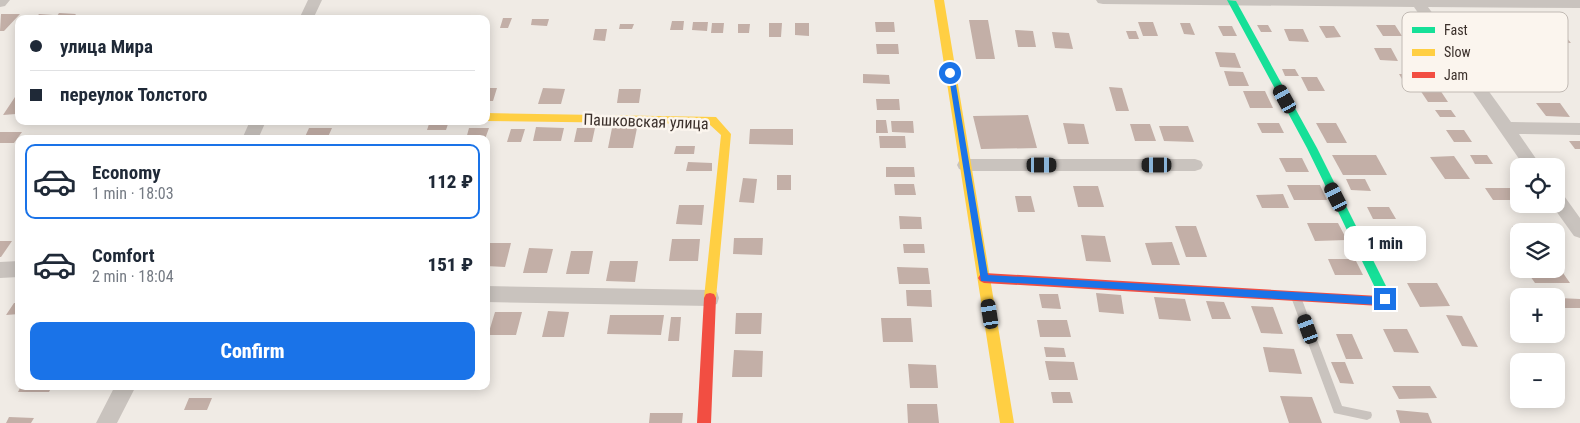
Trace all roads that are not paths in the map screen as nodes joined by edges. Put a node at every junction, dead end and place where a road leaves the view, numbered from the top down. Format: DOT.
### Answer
graph roads {
  1 [pos="315,0"];
  2 [pos="939,0"];
  3 [pos="1103,0"];
  4 [pos="1265,0"];
  5 [pos="1231,1"];
  6 [pos="1418,2"];
  7 [pos="1580,4"];
  8 [pos="308,15"];
  9 [pos="1480,92"];
  10 [pos="490,117"];
  11 [pos="1505,128"];
  12 [pos="1580,129"];
  13 [pos="1527,158"];
  14 [pos="965,164"];
  15 [pos="1195,165"];
  16 [pos="1565,210"];
  17 [pos="1580,230"];
  18 [pos="15,269"];
  19 [pos="0,270"];
  20 [pos="984,278"];
  21 [pos="490,294"];
  22 [pos="1296,297"];
  23 [pos="710,298"];
  24 [pos="124,390"];
  25 [pos="1366,414"];
  26 [pos="106,423"];
  27 [pos="704,423"];
  28 [pos="1007,423"];
  1 -- 8 [label="street"];
  2 -- 14 [label="street"];
  3 -- 5 [label="street"];
  4 -- 5 [label="street"];
  4 -- 6 [label="street"];
  5 -- 22 [label="street"];
  6 -- 7 [label="street"];
  9 -- 11 [label="street"];
  10 -- 23 [label="street, Пашковская улица"];
  11 -- 12 [label="street"];
  11 -- 13 [label="street"];
  14 -- 15 [label="street"];
  14 -- 20 [label="street"];
  16 -- 17 [label="street"];
  18 -- 19 [label="street"];
  20 -- 22 [label="street"];
  20 -- 28 [label="street"];
  21 -- 23 [label="street"];
  22 -- 25 [label="lane"];
  23 -- 27 [label="street, Пашковская улица"];
  24 -- 26 [label="street"];
}
